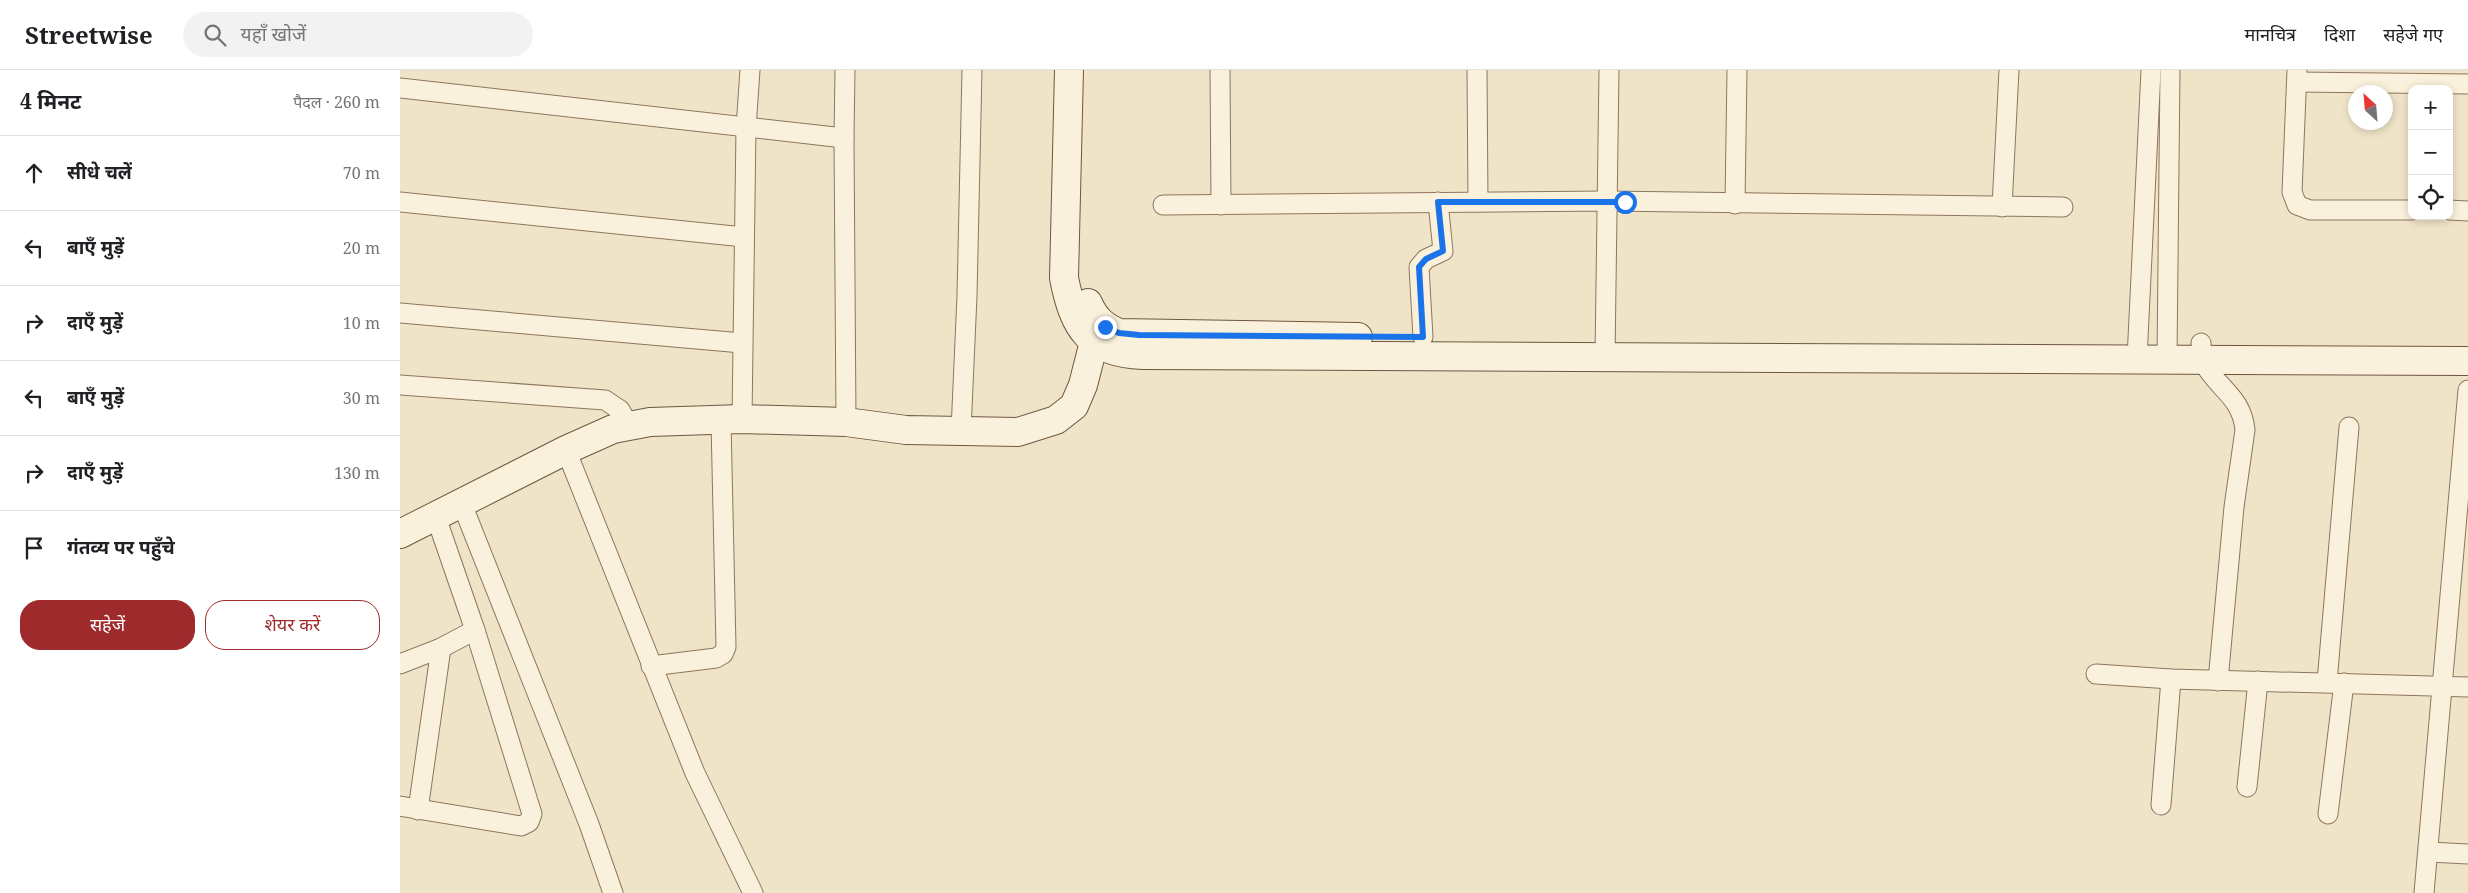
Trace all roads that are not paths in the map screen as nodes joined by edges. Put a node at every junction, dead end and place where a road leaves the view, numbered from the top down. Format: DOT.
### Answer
graph roads {
  1 [pos="750,70"];
  2 [pos="845,70"];
  3 [pos="972,70"];
  4 [pos="1069,70"];
  5 [pos="1087,70"];
  6 [pos="1220,70"];
  7 [pos="1476,70"];
  8 [pos="1609,70"];
  9 [pos="1737,70"];
  10 [pos="2008,70"];
  11 [pos="2151,70"];
  12 [pos="2170,70"];
  13 [pos="2297,76"];
  14 [pos="2468,84"];
  15 [pos="400,88"];
  16 [pos="746,128"];
  17 [pos="844,138"];
  18 [pos="1606,201"];
  19 [pos="400,202"];
  20 [pos="1438,202"];
  21 [pos="1478,202"];
  22 [pos="1735,204"];
  23 [pos="1163,205"];
  24 [pos="1221,205"];
  25 [pos="2002,207"];
  26 [pos="2063,207"];
  27 [pos="2408,210"];
  28 [pos="2453,210"];
  29 [pos="2468,211"];
  30 [pos="744,237"];
  31 [pos="400,314"];
  32 [pos="1099,335"];
  33 [pos="1423,337"];
  34 [pos="742,343"];
  35 [pos="2468,344"];
  36 [pos="1605,348"];
  37 [pos="2138,350"];
  38 [pos="2167,351"];
  39 [pos="2202,352"];
  40 [pos="2468,361"];
  41 [pos="400,385"];
  42 [pos="2468,390"];
  43 [pos="731,420"];
  44 [pos="846,422"];
  45 [pos="629,426"];
  46 [pos="2349,427"];
  47 [pos="961,431"];
  48 [pos="566,450"];
  49 [pos="462,504"];
  50 [pos="436,517"];
  51 [pos="400,534"];
  52 [pos="475,630"];
  53 [pos="441,648"];
  54 [pos="400,664"];
  55 [pos="651,666"];
  56 [pos="2096,674"];
  57 [pos="2170,679"];
  58 [pos="2218,681"];
  59 [pos="2258,681"];
  60 [pos="2335,682"];
  61 [pos="2442,686"];
  62 [pos="2468,687"];
  63 [pos="2247,787"];
  64 [pos="2160,805"];
  65 [pos="409,808"];
  66 [pos="2328,814"];
  67 [pos="2429,852"];
  68 [pos="2468,854"];
  69 [pos="613,893"];
  70 [pos="753,893"];
  71 [pos="2424,893"];
  1 -- 16 [label="street"];
  2 -- 17 [label="street"];
  3 -- 47 [label="street"];
  4 -- 32 [label="street"];
  5 -- 32 [label="street"];
  6 -- 24 [label="street"];
  7 -- 21 [label="street"];
  8 -- 18 [label="street"];
  9 -- 22 [label="street"];
  10 -- 25 [label="street"];
  11 -- 37 [label="street"];
  12 -- 38 [label="street"];
  13 -- 14 [label="street"];
  13 -- 27 [label="street"];
  15 -- 16 [label="street"];
  16 -- 17 [label="street"];
  16 -- 30 [label="street"];
  17 -- 44 [label="street"];
  18 -- 21 [label="street"];
  18 -- 22 [label="street"];
  18 -- 36 [label="street"];
  19 -- 30 [label="street"];
  20 -- 21 [label="street"];
  20 -- 24 [label="street"];
  20 -- 33 [label="street"];
  22 -- 25 [label="street"];
  23 -- 24 [label="street"];
  25 -- 26 [label="street"];
  28 -- 29 [label="street"];
  30 -- 34 [label="street"];
  31 -- 34 [label="street"];
  32 -- 33 [label="street"];
  32 -- 36 [label="street"];
  32 -- 47 [label="street"];
  33 -- 36 [label="street"];
  34 -- 43 [label="street"];
  35 -- 39 [label="street"];
  36 -- 37 [label="street"];
  37 -- 38 [label="street"];
  38 -- 39 [label="street"];
  39 -- 40 [label="street"];
  39 -- 58 [label="street"];
  41 -- 45 [label="street"];
  42 -- 61 [label="street"];
  43 -- 44 [label="street"];
  43 -- 45 [label="street"];
  43 -- 55 [label="street"];
  44 -- 47 [label="street"];
  45 -- 48 [label="street"];
  46 -- 60 [label="street"];
  48 -- 49 [label="street"];
  48 -- 55 [label="street"];
  49 -- 50 [label="street"];
  49 -- 69 [label="street"];
  50 -- 51 [label="street"];
  50 -- 52 [label="street"];
  52 -- 53 [label="street"];
  52 -- 65 [label="street"];
  53 -- 54 [label="street"];
  53 -- 65 [label="street"];
  55 -- 70 [label="street"];
  56 -- 57 [label="street"];
  57 -- 58 [label="street"];
  57 -- 64 [label="street"];
  58 -- 59 [label="street"];
  59 -- 60 [label="street"];
  59 -- 63 [label="street"];
  60 -- 61 [label="street"];
  60 -- 66 [label="street"];
  61 -- 62 [label="street"];
  61 -- 67 [label="street"];
  67 -- 68 [label="street"];
  67 -- 71 [label="street"];
}
